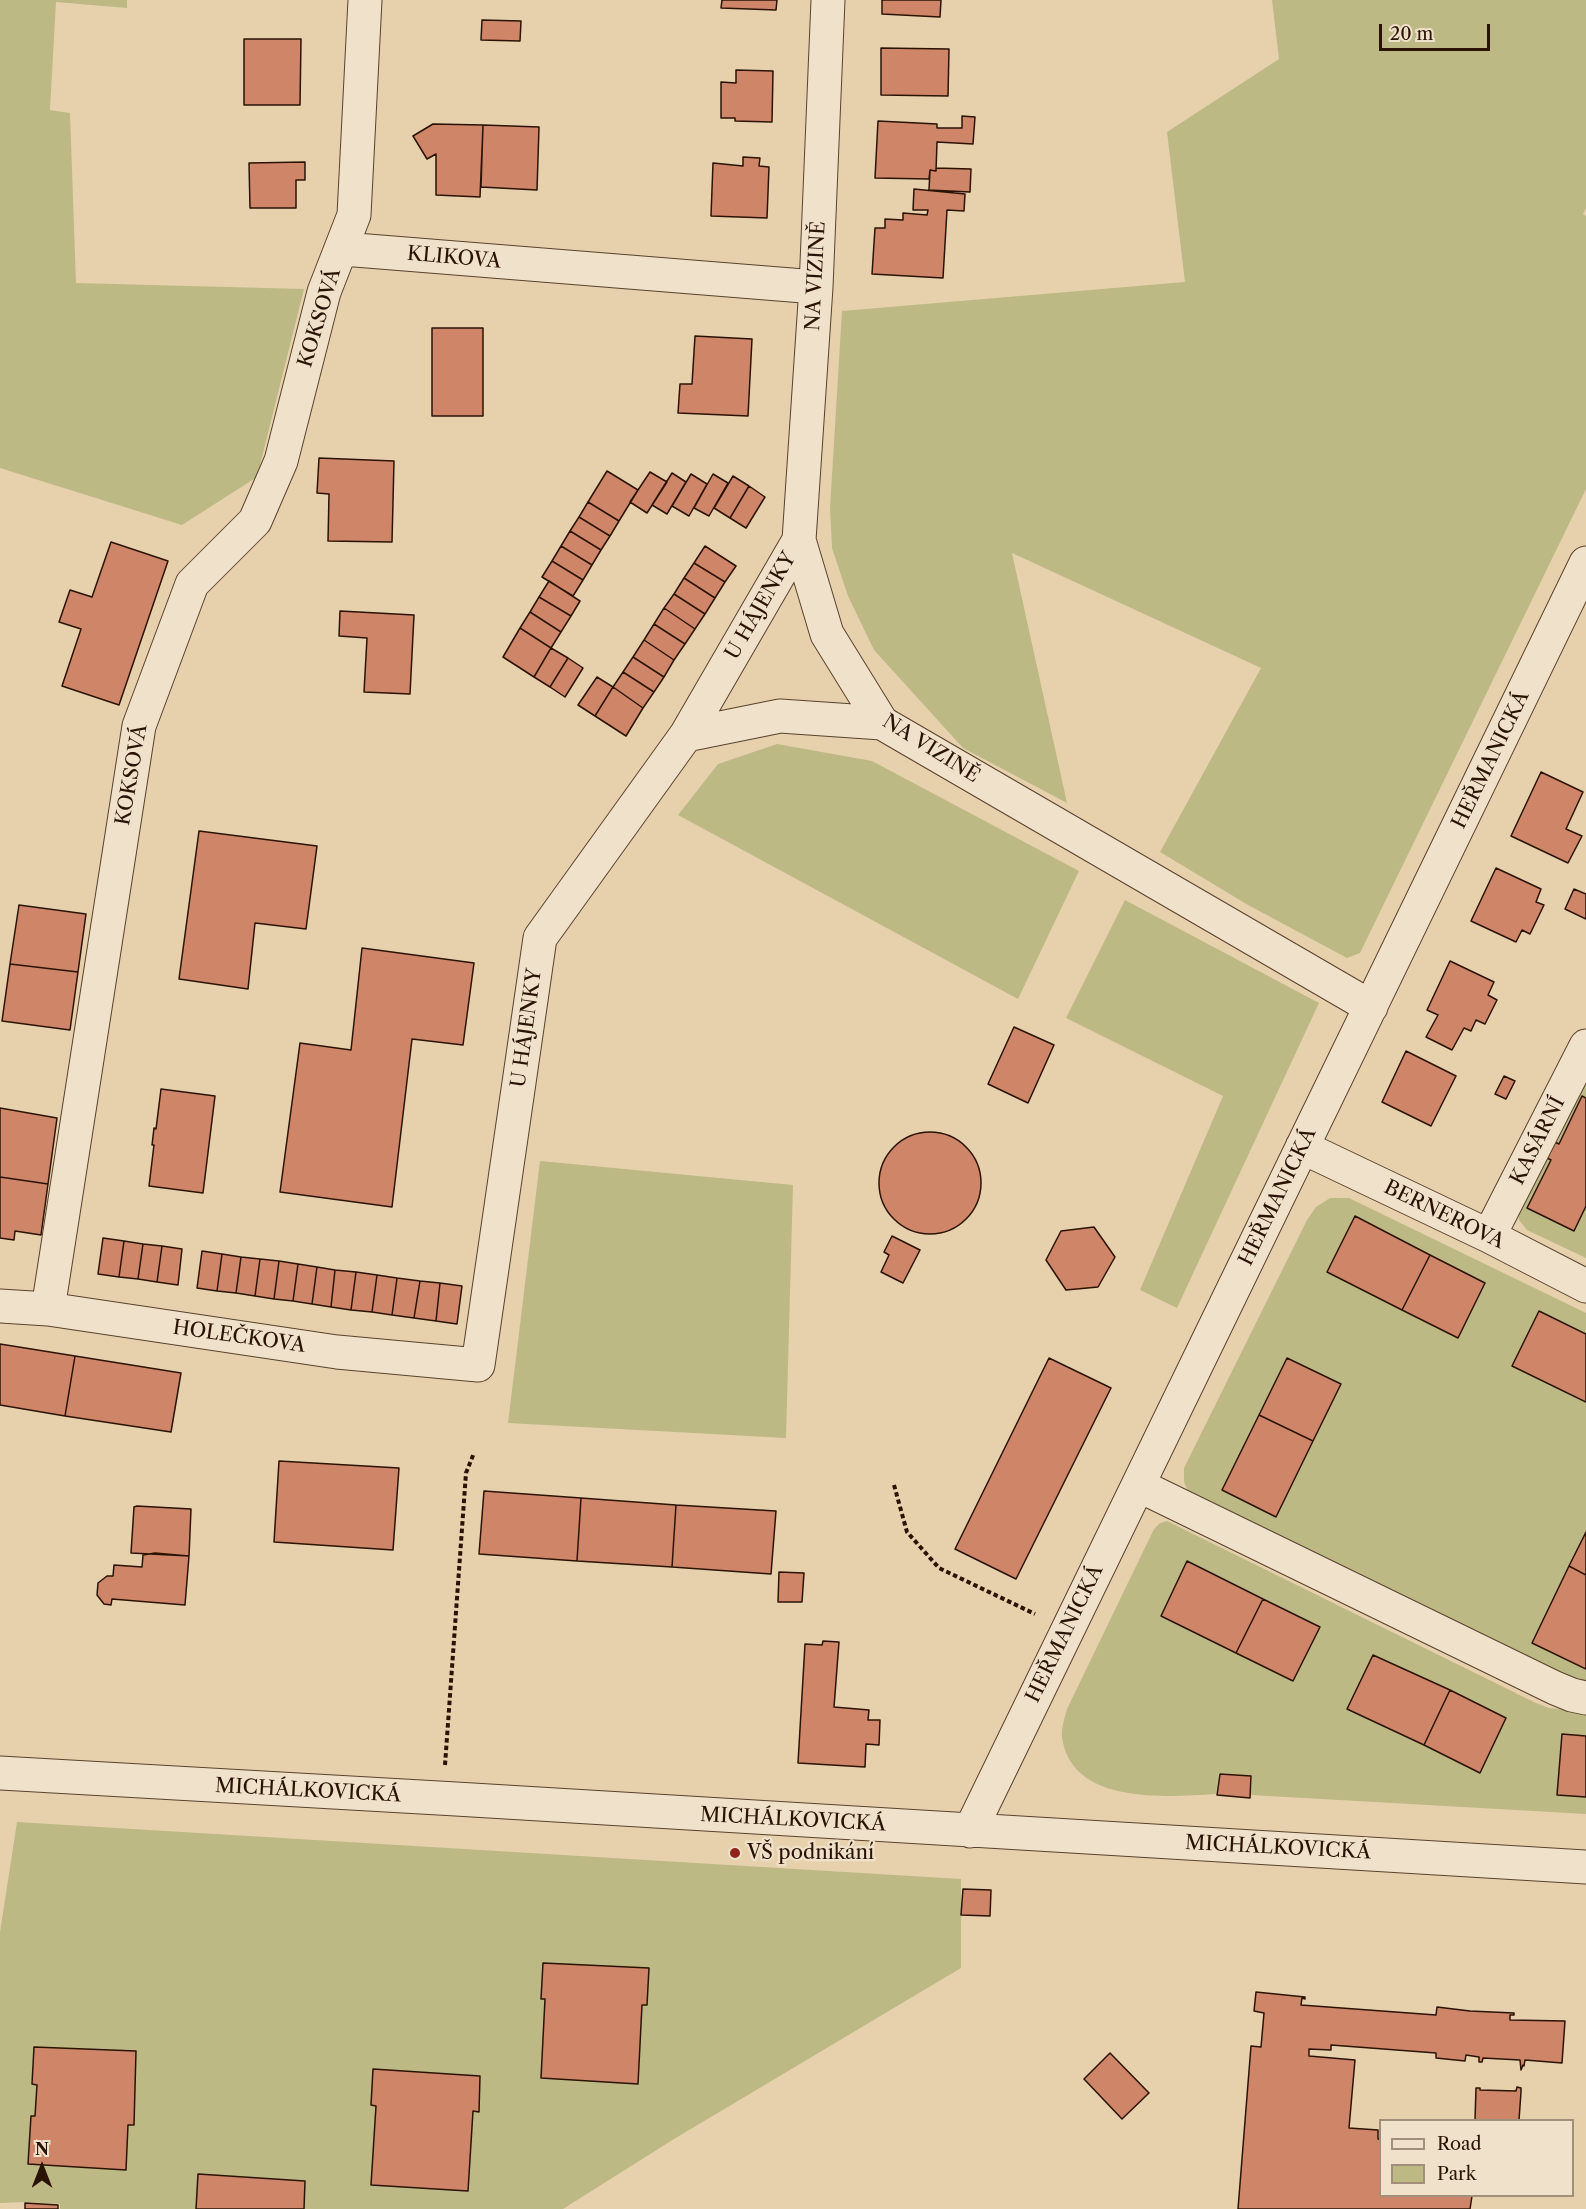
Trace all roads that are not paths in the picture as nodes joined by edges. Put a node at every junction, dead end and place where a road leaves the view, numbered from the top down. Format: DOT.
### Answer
graph roads {
  1 [pos="365,0"];
  2 [pos="828,0"];
  3 [pos="343,249"];
  4 [pos="816,287"];
  5 [pos="799,540"];
  6 [pos="1586,563"];
  7 [pos="882,723"];
  8 [pos="686,735"];
  9 [pos="1371,1006"];
  10 [pos="1586,1046"];
  11 [pos="1302,1147"];
  12 [pos="1489,1236"];
  13 [pos="1586,1286"];
  14 [pos="0,1306"];
  15 [pos="48,1309"];
  16 [pos="478,1365"];
  17 [pos="1138,1485"];
  18 [pos="1586,1698"];
  19 [pos="0,1773"];
  20 [pos="970,1831"];
  21 [pos="1586,1867"];
  1 -- 3 [label="street"];
  2 -- 4 [label="street, NA VIZINĚ"];
  3 -- 4 [label="street, KLIKOVA"];
  3 -- 15 [label="street, KOKSOVÁ"];
  4 -- 5 [label="street, NA VIZINĚ"];
  5 -- 7 [label="street, NA VIZINĚ"];
  5 -- 8 [label="street, U HÁJENKY"];
  6 -- 9 [label="street, HEŘMANICKÁ"];
  7 -- 8 [label="street"];
  7 -- 9 [label="street, NA VIZINĚ"];
  8 -- 16 [label="street, U HÁJENKY"];
  9 -- 11 [label="street, HEŘMANICKÁ"];
  10 -- 12 [label="street, KASÁRNÍ"];
  11 -- 12 [label="street, BERNEROVA"];
  11 -- 17 [label="street, HEŘMANICKÁ"];
  12 -- 13 [label="street, BERNEROVA"];
  14 -- 15 [label="street, HOLEČKOVA"];
  15 -- 16 [label="street, HOLEČKOVA"];
  17 -- 18 [label="street"];
  17 -- 20 [label="street, HEŘMANICKÁ"];
  19 -- 20 [label="street, MICHÁLKOVICKÁ"];
  20 -- 21 [label="street, MICHÁLKOVICKÁ"];
}
